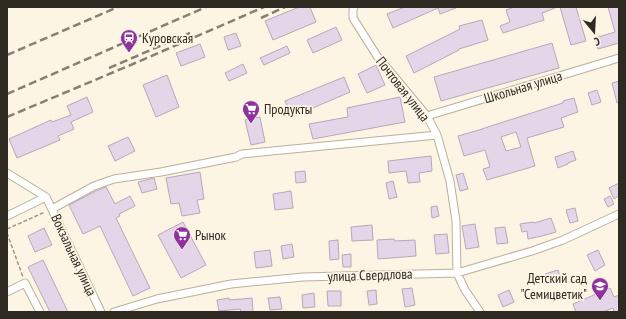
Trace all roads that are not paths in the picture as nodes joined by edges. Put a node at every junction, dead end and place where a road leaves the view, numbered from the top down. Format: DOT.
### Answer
graph roads {
  1 [pos="354,7"];
  2 [pos="619,58"];
  3 [pos="427,116"];
  4 [pos="437,135"];
  5 [pos="7,173"];
  6 [pos="46,197"];
  7 [pos="52,209"];
  8 [pos="619,214"];
  9 [pos="7,216"];
  10 [pos="457,272"];
  11 [pos="7,292"];
  12 [pos="40,312"];
  13 [pos="101,312"];
  14 [pos="114,312"];
  15 [pos="480,312"];
  1 -- 3 [label="street, Почтовая улица"];
  2 -- 3 [label="street, Школьная улица"];
  3 -- 4 [label="street, Почтовая улица"];
  4 -- 7 [label="street"];
  4 -- 10 [label="street, Почтовая улица"];
  5 -- 6 [label="street"];
  6 -- 7 [label="street, Вокзальная улица"];
  6 -- 9 [label="street"];
  7 -- 13 [label="street, Вокзальная улица"];
  8 -- 10 [label="street, улица Свердлова"];
  10 -- 14 [label="street, улица Свердлова"];
  10 -- 15 [label="street, Почтовая улица"];
  11 -- 12 [label="street"];
}
